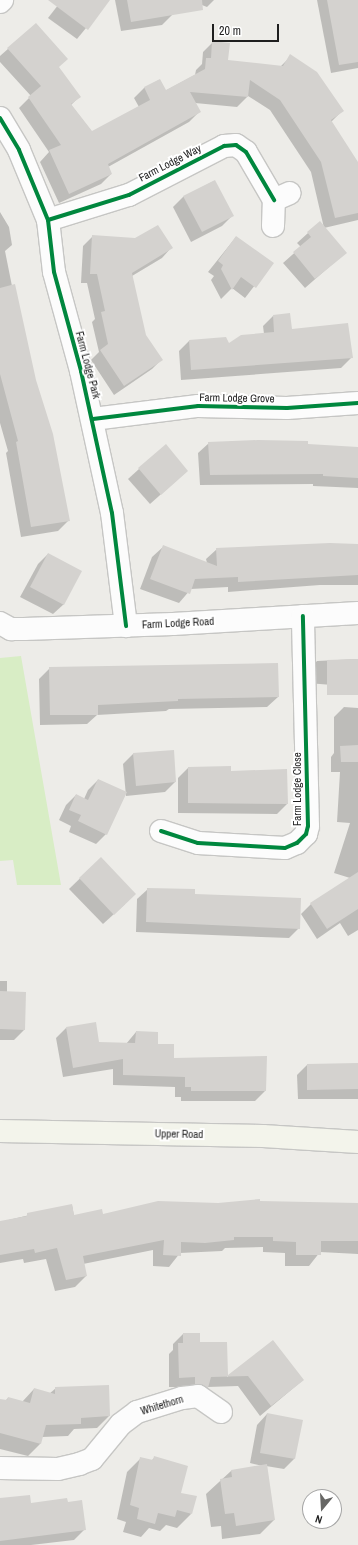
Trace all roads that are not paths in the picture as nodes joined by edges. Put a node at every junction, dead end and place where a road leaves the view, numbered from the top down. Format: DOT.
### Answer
graph roads {
  1 [pos="2,0"];
  2 [pos="0,2"];
  3 [pos="0,118"];
  4 [pos="48,220"];
  5 [pos="273,226"];
  6 [pos="358,403"];
  7 [pos="92,420"];
  8 [pos="358,613"];
  9 [pos="303,616"];
  10 [pos="0,623"];
  11 [pos="126,626"];
  12 [pos="158,831"];
  13 [pos="0,1130"];
  14 [pos="358,1142"];
  15 [pos="221,1412"];
  16 [pos="0,1468"];
  1 -- 2 [label="street"];
  3 -- 4 [label="street, Farm Lodge Park"];
  4 -- 5 [label="street, Farm Lodge Way"];
  4 -- 7 [label="street, Farm Lodge Park"];
  6 -- 7 [label="street, Farm Lodge Grove"];
  7 -- 11 [label="street, Farm Lodge Park"];
  8 -- 9 [label="street, Farm Lodge Road"];
  9 -- 11 [label="street, Farm Lodge Road"];
  9 -- 12 [label="street, Farm Lodge Close"];
  10 -- 11 [label="street, Farm Lodge Road"];
  13 -- 14 [label="main road, Upper Road"];
  15 -- 16 [label="street, Whitethorn"];
}
